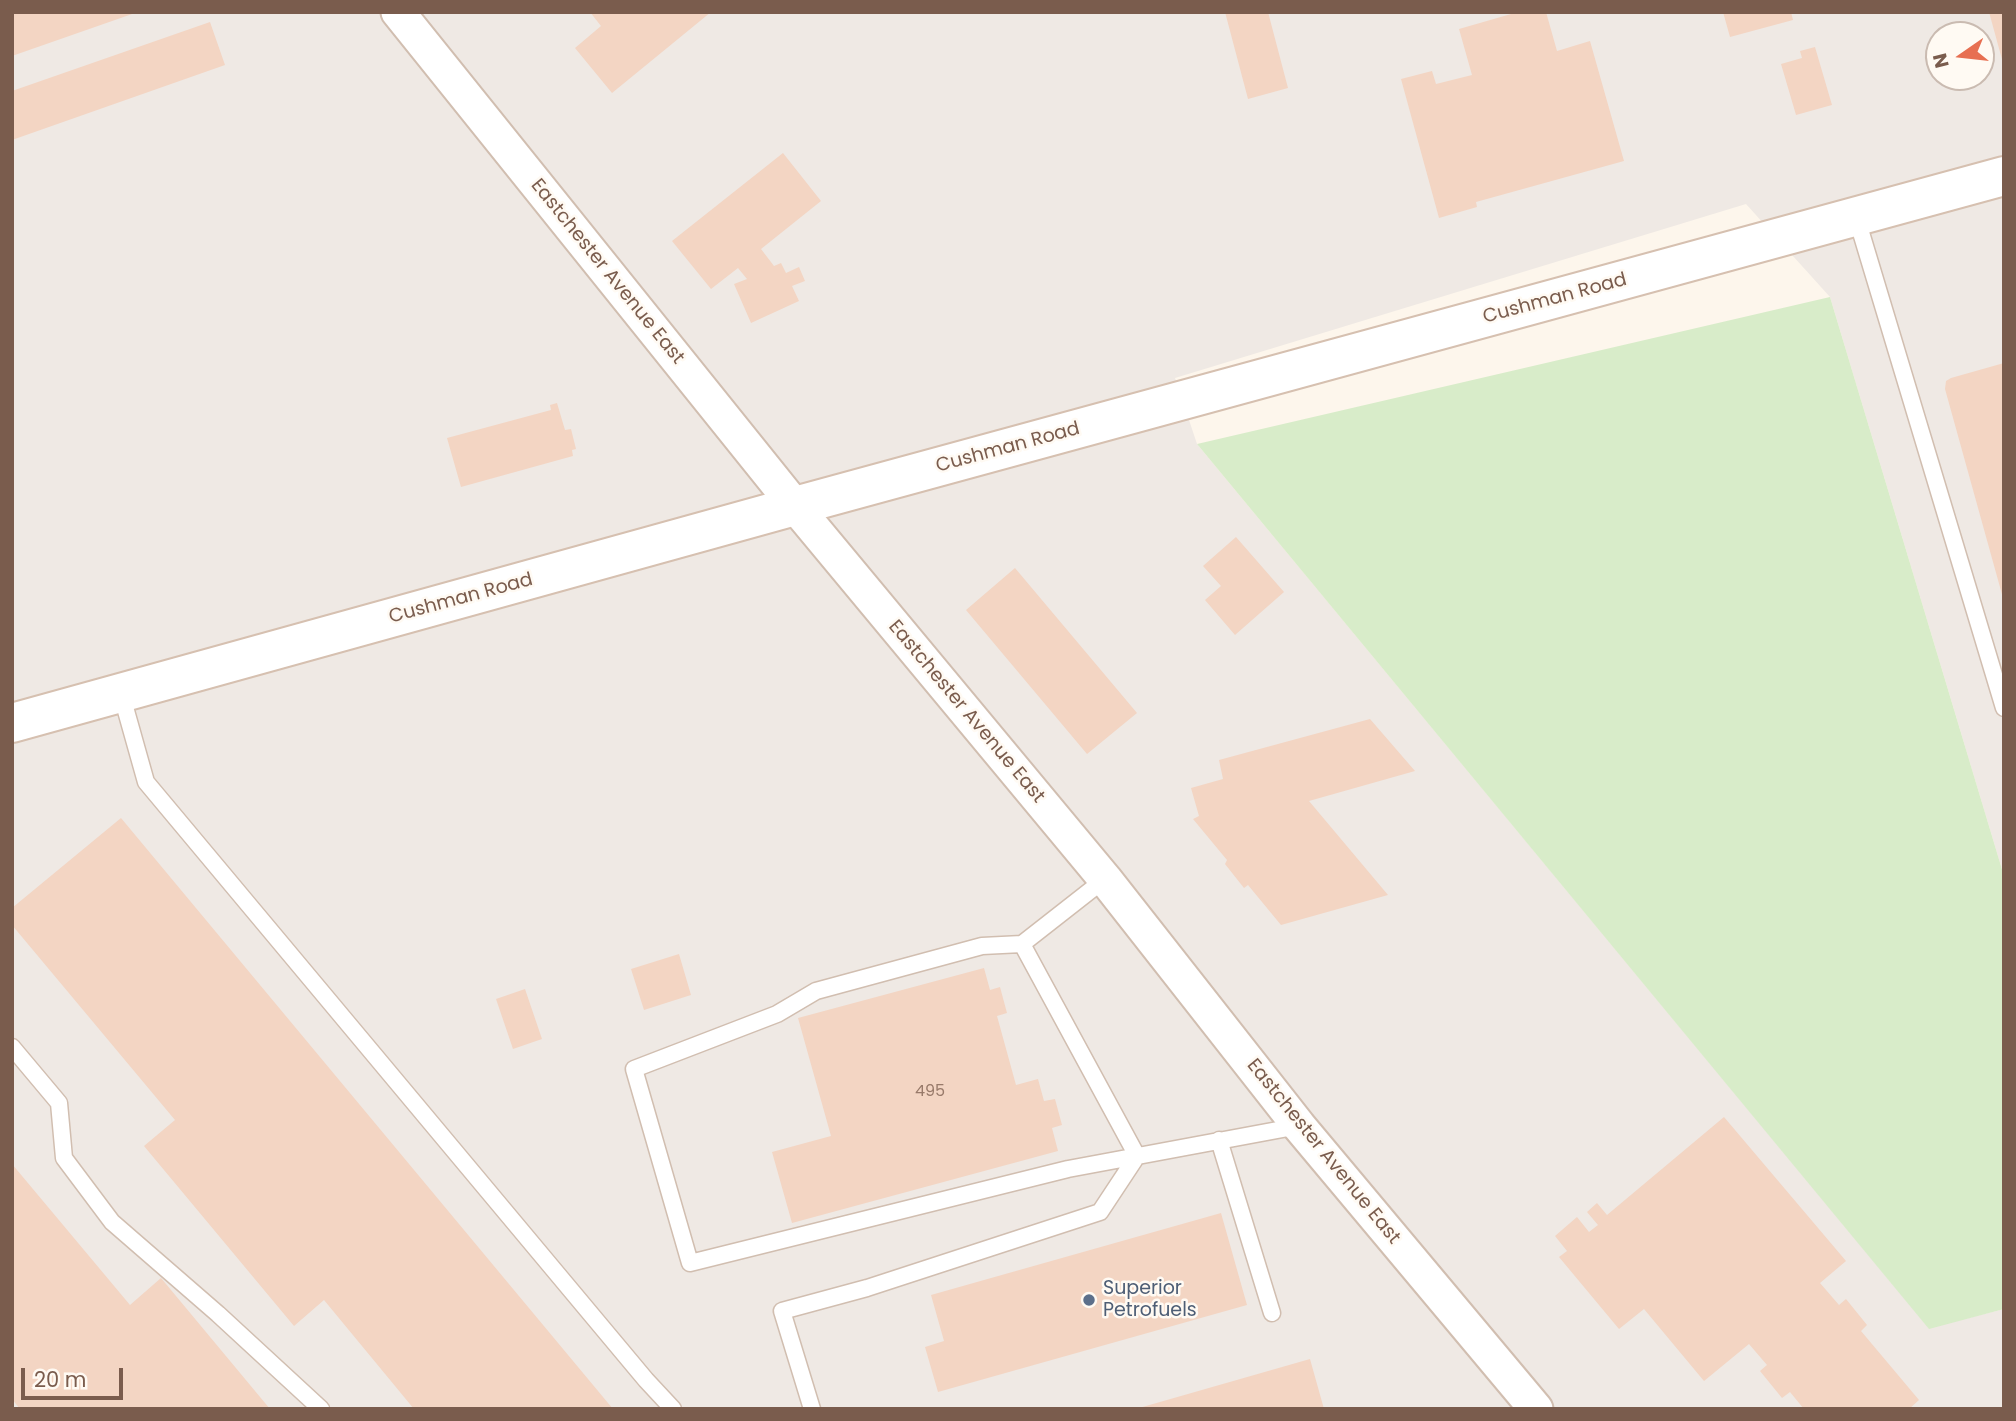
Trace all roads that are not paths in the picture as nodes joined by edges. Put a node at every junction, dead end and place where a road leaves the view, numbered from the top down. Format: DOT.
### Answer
graph roads {
  1 [pos="398,12"];
  2 [pos="2004,176"];
  3 [pos="1856,216"];
  4 [pos="795,506"];
  5 [pos="121,693"];
  6 [pos="2004,708"];
  7 [pos="12,723"];
  8 [pos="1105,879"];
  9 [pos="1022,944"];
  10 [pos="12,1047"];
  11 [pos="1299,1126"];
  12 [pos="1219,1140"];
  13 [pos="1136,1156"];
  14 [pos="1272,1313"];
  15 [pos="321,1409"];
  16 [pos="673,1409"];
  17 [pos="811,1409"];
  18 [pos="1536,1409"];
  1 -- 4 [label="street, Eastchester Avenue East"];
  2 -- 3 [label="street, Cushman Road"];
  3 -- 4 [label="street, Cushman Road"];
  3 -- 6 [label="lane"];
  4 -- 5 [label="street, Cushman Road"];
  4 -- 8 [label="street, Eastchester Avenue East"];
  5 -- 7 [label="street, Cushman Road"];
  5 -- 16 [label="lane"];
  8 -- 9 [label="lane"];
  8 -- 11 [label="street, Eastchester Avenue East"];
  9 -- 13 [label="lane"];
  9 -- 13 [label="lane"];
  10 -- 15 [label="lane"];
  11 -- 12 [label="lane"];
  11 -- 18 [label="street, Eastchester Avenue East"];
  12 -- 13 [label="lane"];
  12 -- 14 [label="lane"];
  13 -- 17 [label="lane"];
}
